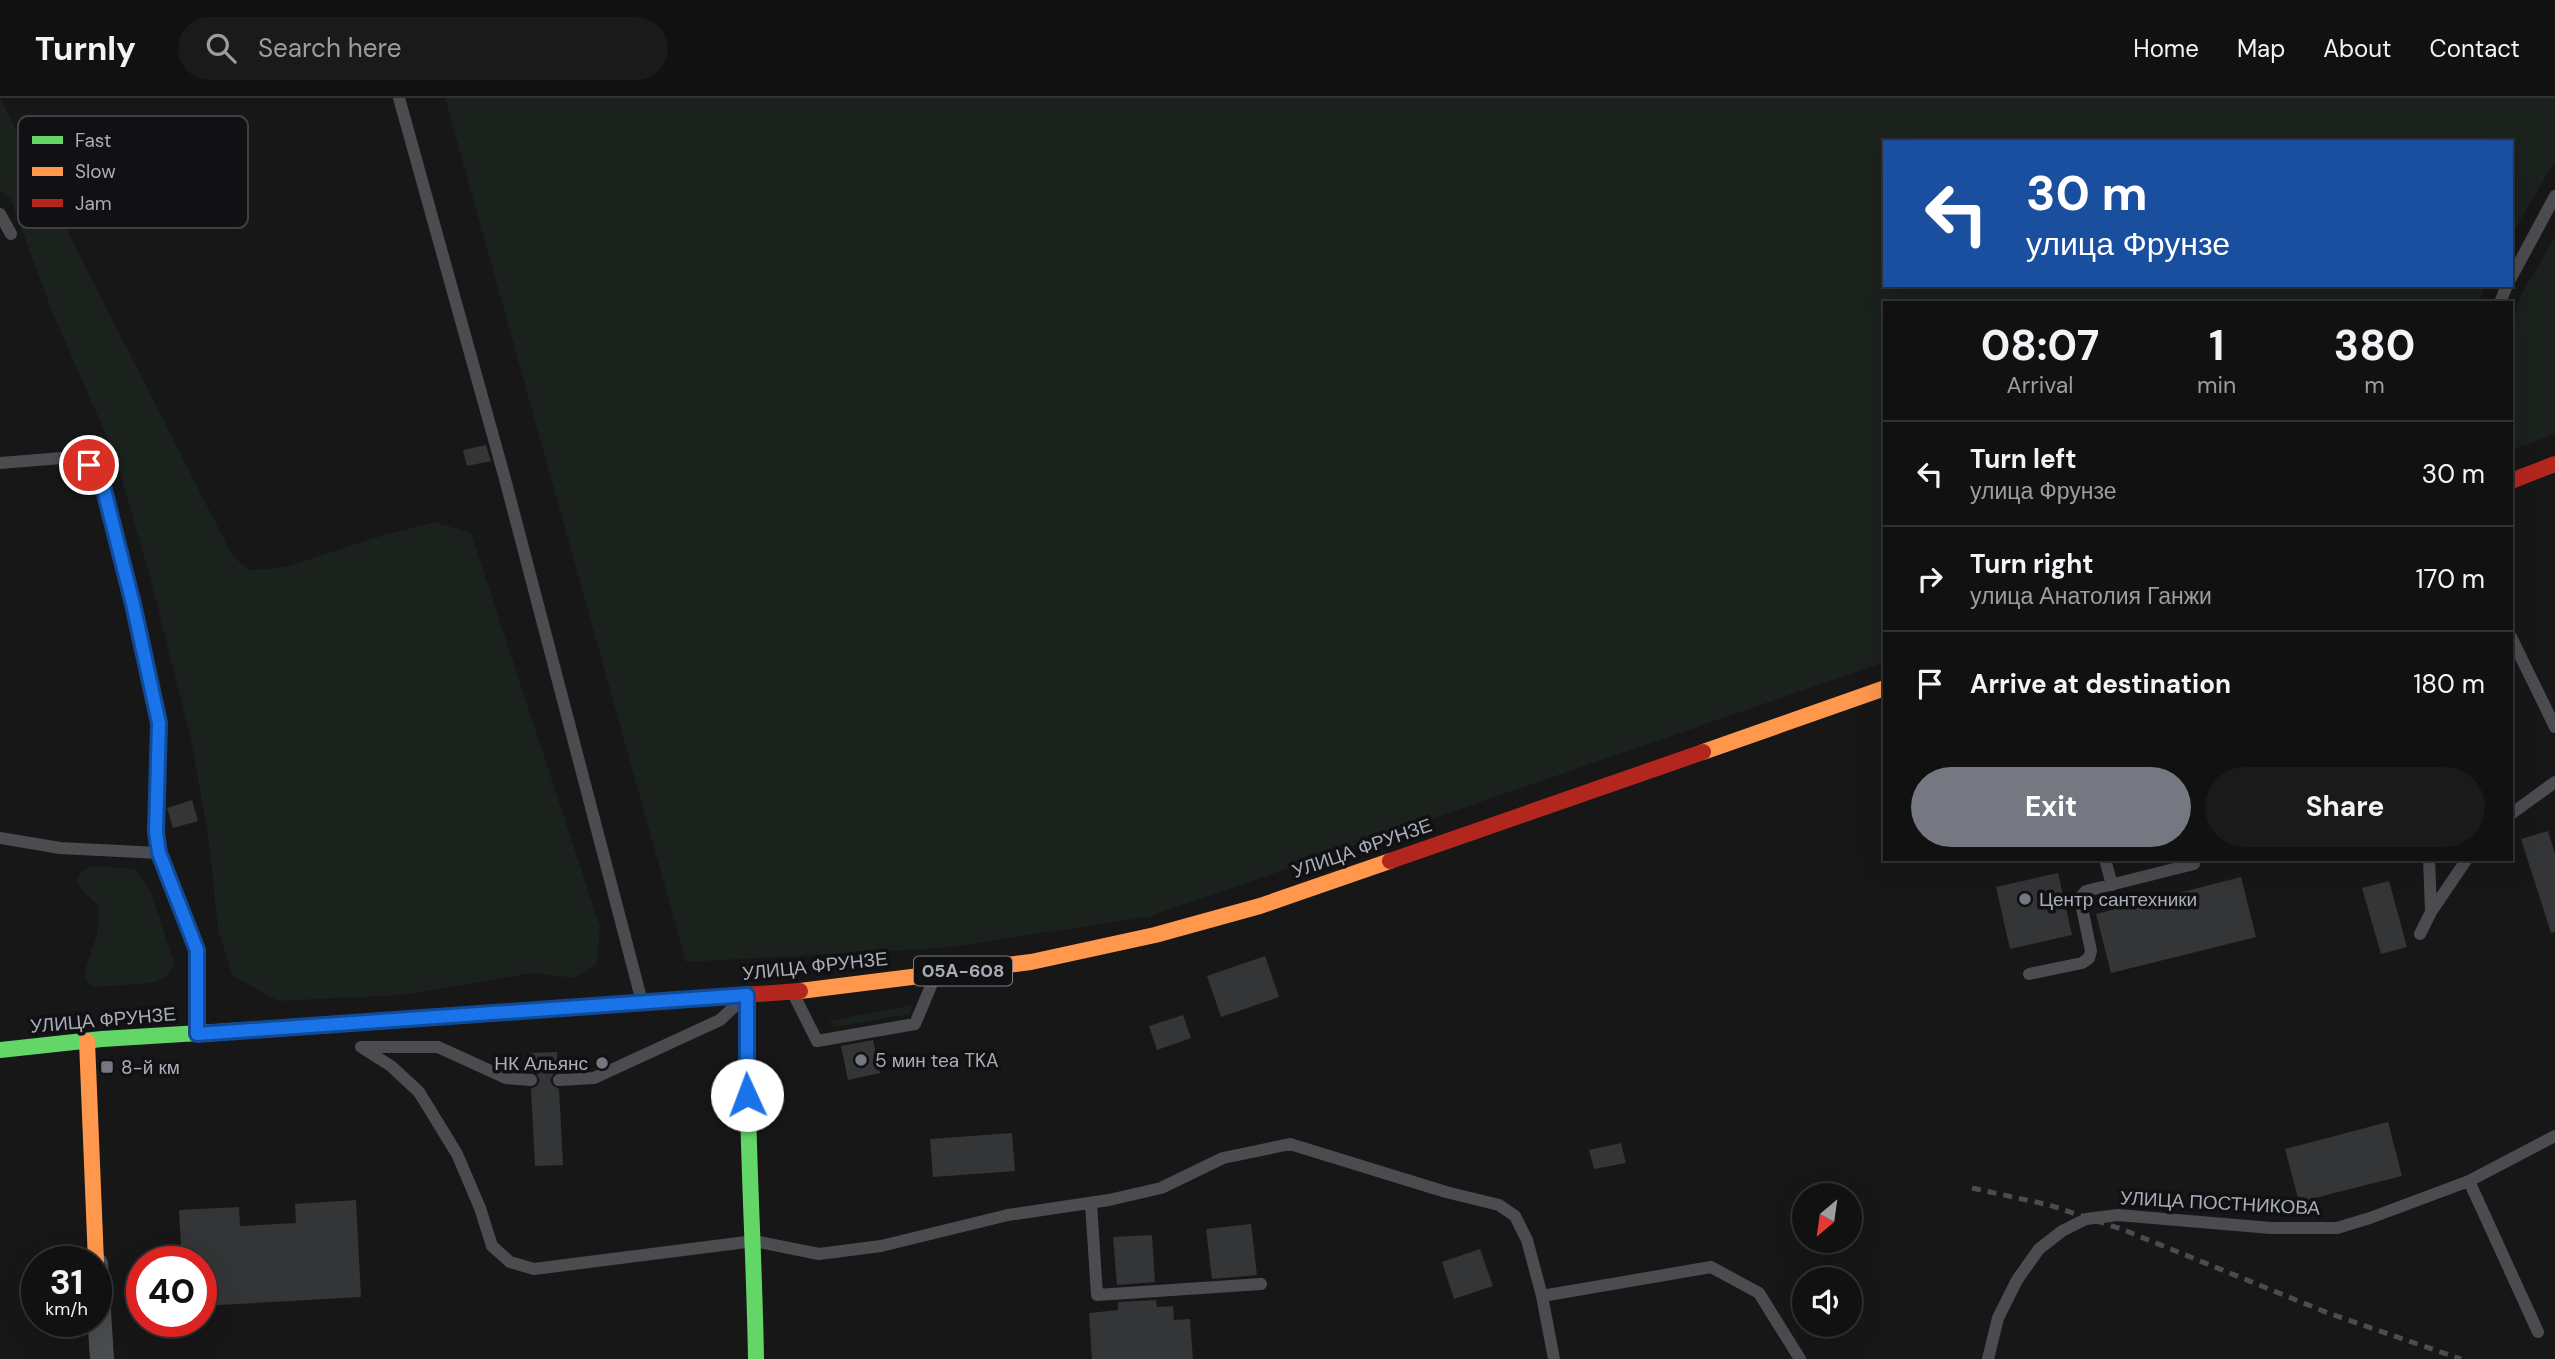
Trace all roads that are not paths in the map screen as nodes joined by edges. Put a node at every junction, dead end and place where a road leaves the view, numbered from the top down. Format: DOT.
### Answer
graph roads {
  1 [pos="400,98"];
  2 [pos="2555,196"];
  3 [pos="0,214"];
  4 [pos="11,234"];
  5 [pos="2513,274"];
  6 [pos="0,463"];
  7 [pos="2555,464"];
  8 [pos="2513,480"];
  9 [pos="2513,641"];
  10 [pos="1883,689"];
  11 [pos="2555,727"];
  12 [pos="2555,782"];
  13 [pos="2513,813"];
  14 [pos="0,838"];
  15 [pos="159,853"];
  16 [pos="2106,861"];
  17 [pos="2429,861"];
  18 [pos="2466,861"];
  19 [pos="2194,864"];
  20 [pos="2112,885"];
  21 [pos="2431,912"];
  22 [pos="2420,934"];
  23 [pos="935,974"];
  24 [pos="2029,975"];
  25 [pos="792,992"];
  26 [pos="747,995"];
  27 [pos="642,1002"];
  28 [pos="341,1023"];
  29 [pos="197,1034"];
  30 [pos="87,1041"];
  31 [pos="361,1047"];
  32 [pos="0,1050"];
  33 [pos="531,1080"];
  34 [pos="559,1080"];
  35 [pos="2555,1136"];
  36 [pos="2469,1181"];
  37 [pos="1091,1203"];
  38 [pos="754,1241"];
  39 [pos="95,1246"];
  40 [pos="1261,1284"];
  41 [pos="1542,1296"];
  42 [pos="2538,1332"];
  43 [pos="101,1337"];
  44 [pos="102,1359"];
  45 [pos="755,1359"];
  46 [pos="1554,1359"];
  47 [pos="1800,1359"];
  48 [pos="1988,1359"];
  1 -- 27 [label="lane"];
  2 -- 5 [label="lane"];
  3 -- 4 [label="lane"];
  6 -- 15 [label="lane"];
  7 -- 8 [label="main road"];
  9 -- 11 [label="lane"];
  10 -- 23 [label="main road, УЛИЦА ФРУНЗЕ / 05А-608"];
  12 -- 13 [label="lane"];
  14 -- 15 [label="lane"];
  15 -- 29 [label="lane"];
  16 -- 20 [label="lane"];
  17 -- 21 [label="lane"];
  18 -- 21 [label="lane"];
  19 -- 20 [label="lane"];
  20 -- 24 [label="lane"];
  21 -- 22 [label="lane"];
  23 -- 25 [label="main road, УЛИЦА ФРУНЗЕ / 05А-608"];
  23 -- 25 [label="lane"];
  25 -- 26 [label="main road, УЛИЦА ФРУНЗЕ / 05А-608"];
  26 -- 27 [label="main road, УЛИЦА ФРУНЗЕ / 05А-608"];
  26 -- 34 [label="lane"];
  26 -- 38 [label="main road"];
  27 -- 28 [label="main road, УЛИЦА ФРУНЗЕ / 05А-608"];
  28 -- 29 [label="main road, УЛИЦА ФРУНЗЕ / 05А-608"];
  28 -- 31 [label="lane"];
  29 -- 30 [label="main road, УЛИЦА ФРУНЗЕ / 05А-608"];
  30 -- 32 [label="main road, УЛИЦА ФРУНЗЕ / 05А-608"];
  30 -- 39 [label="main road"];
  31 -- 33 [label="lane"];
  31 -- 38 [label="lane"];
  35 -- 36 [label="lane, УЛИЦА ПОСТНИКОВА"];
  36 -- 42 [label="lane"];
  36 -- 48 [label="lane, УЛИЦА ПОСТНИКОВА"];
  37 -- 38 [label="lane"];
  37 -- 40 [label="lane"];
  37 -- 41 [label="lane"];
  38 -- 45 [label="main road"];
  41 -- 46 [label="lane"];
  41 -- 47 [label="lane"];
  43 -- 44 [label="street"];
}
